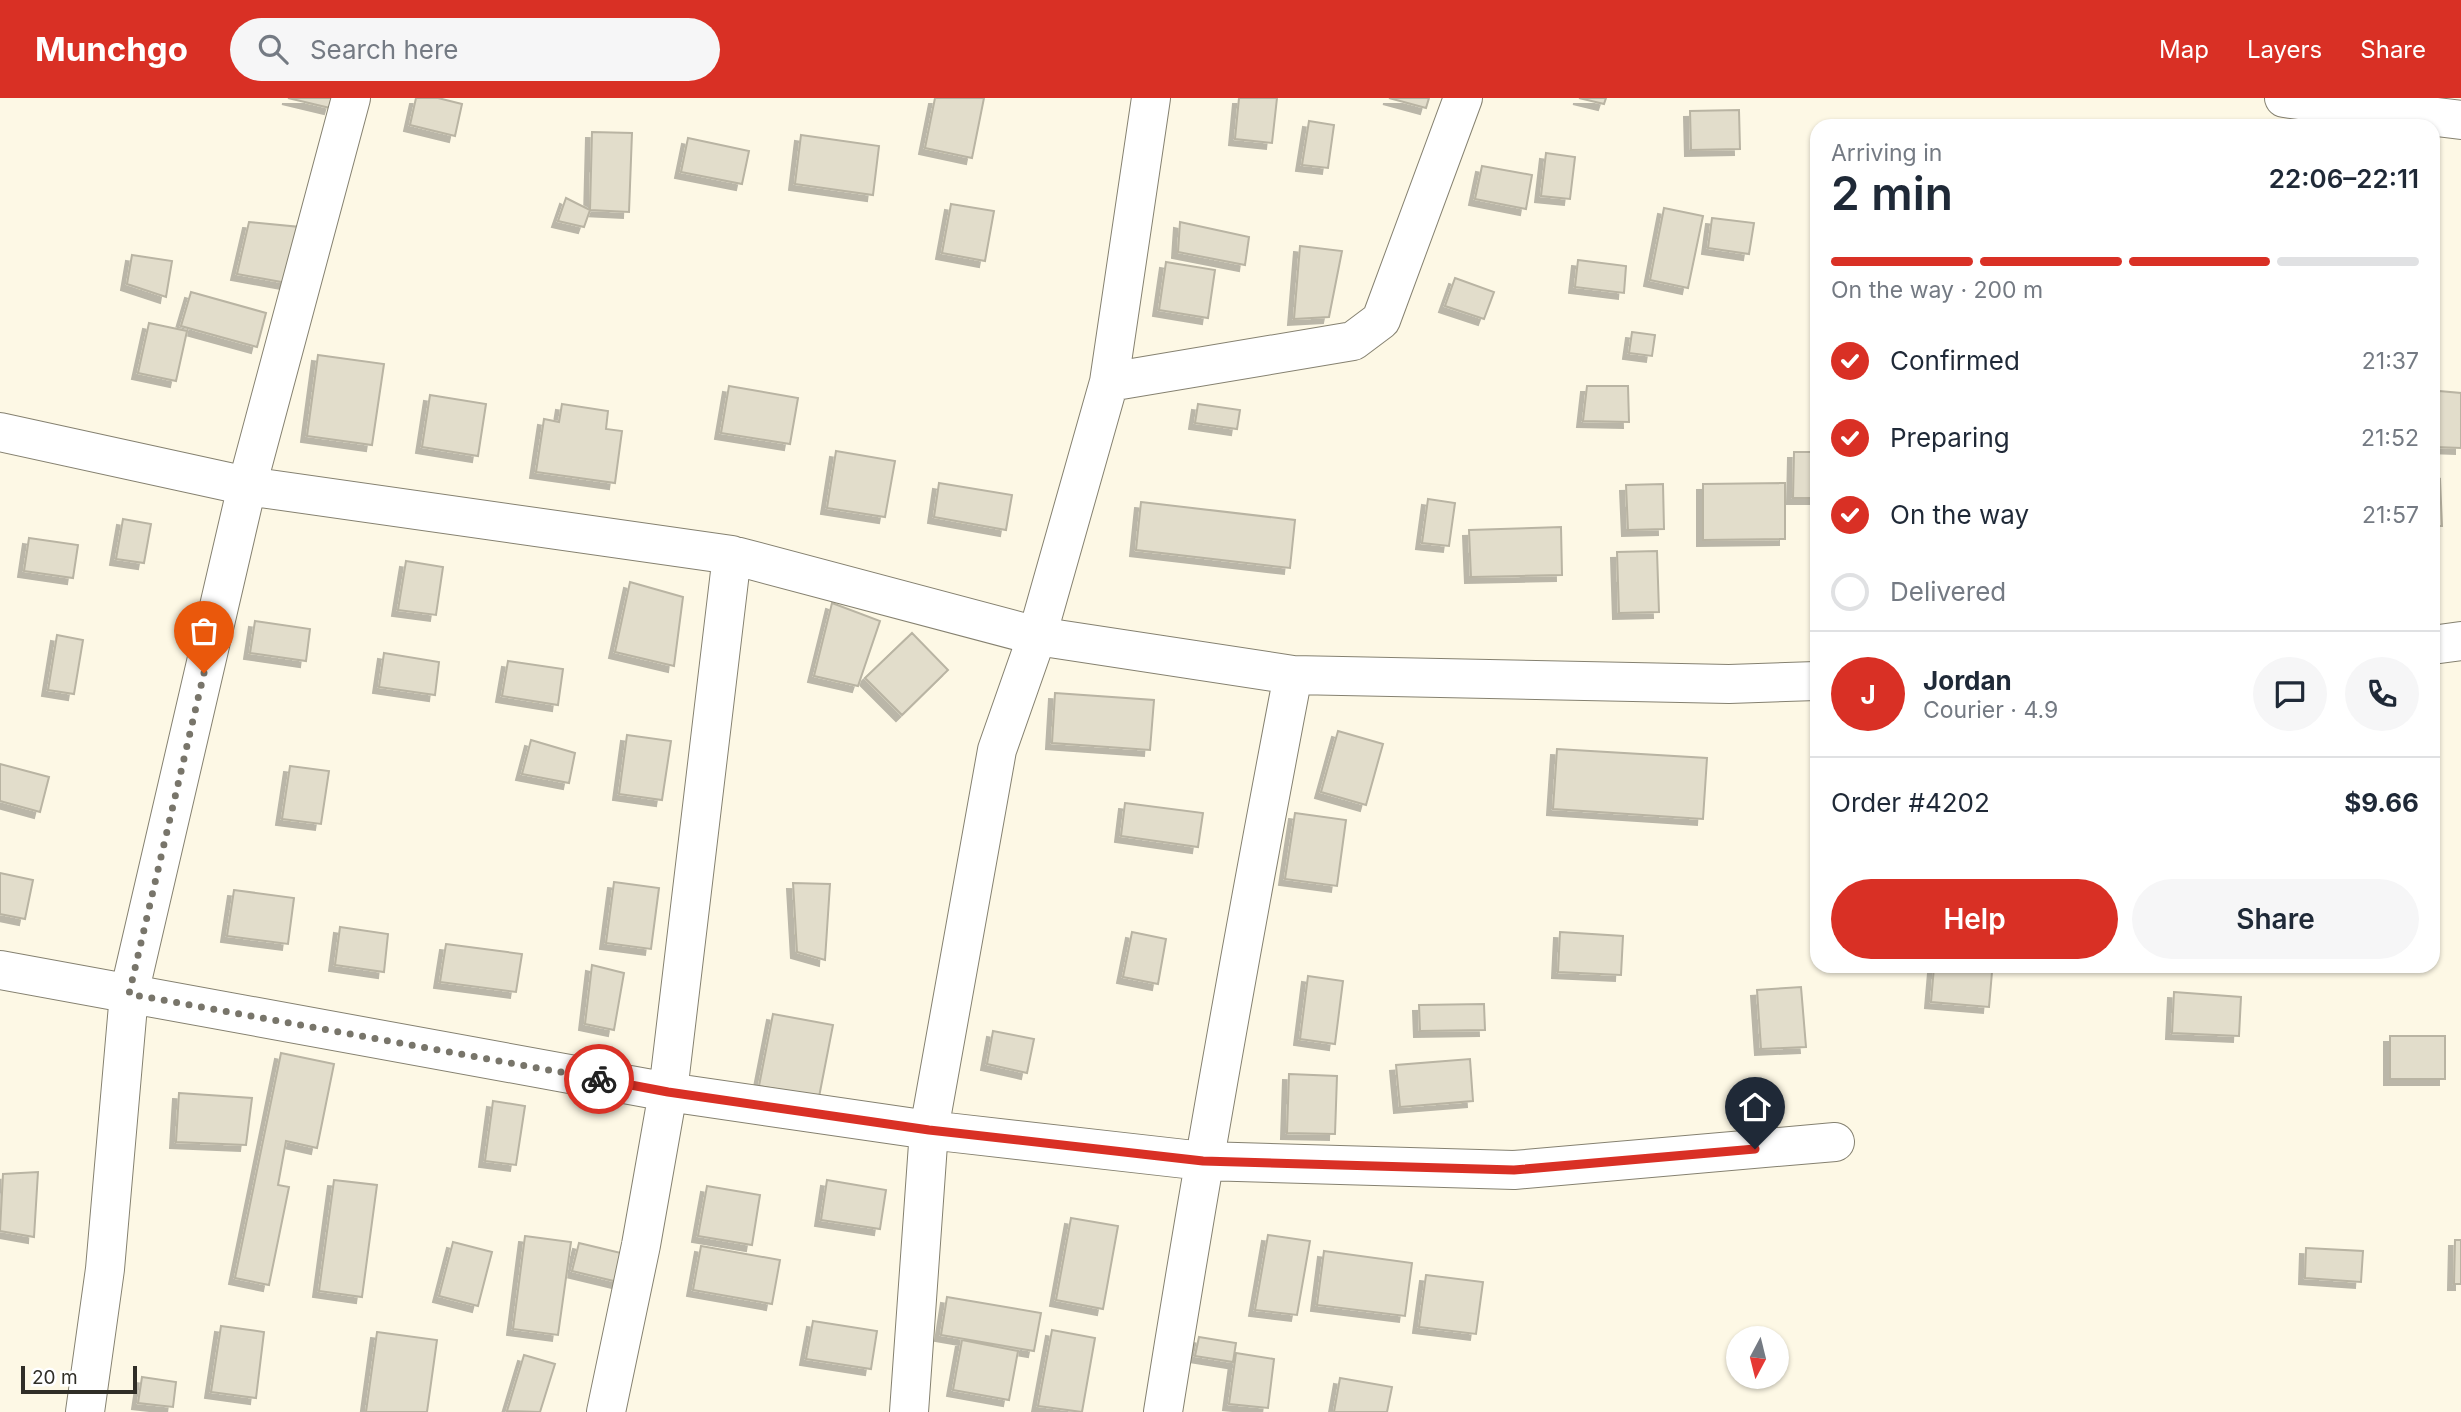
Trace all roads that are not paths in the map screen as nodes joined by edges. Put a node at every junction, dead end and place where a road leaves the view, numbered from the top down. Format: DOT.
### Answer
graph roads {
  1 [pos="351,98"];
  2 [pos="1152,98"];
  3 [pos="1463,98"];
  4 [pos="2284,98"];
  5 [pos="2461,120"];
  6 [pos="1109,382"];
  7 [pos="0,432"];
  8 [pos="247,486"];
  9 [pos="732,555"];
  10 [pos="1037,636"];
  11 [pos="2461,641"];
  12 [pos="2440,644"];
  13 [pos="1293,675"];
  14 [pos="1810,681"];
  15 [pos="0,970"];
  16 [pos="129,994"];
  17 [pos="668,1092"];
  18 [pos="929,1130"];
  19 [pos="1835,1142"];
  20 [pos="1203,1161"];
  21 [pos="85,1412"];
  22 [pos="606,1412"];
  23 [pos="909,1412"];
  24 [pos="1163,1412"];
  1 -- 8 [label="street"];
  2 -- 6 [label="street"];
  3 -- 6 [label="street"];
  4 -- 5 [label="street"];
  6 -- 10 [label="street"];
  7 -- 8 [label="street"];
  8 -- 9 [label="street"];
  8 -- 16 [label="street"];
  9 -- 10 [label="street"];
  9 -- 17 [label="street"];
  10 -- 13 [label="street"];
  10 -- 18 [label="street"];
  11 -- 12 [label="street"];
  13 -- 14 [label="street"];
  13 -- 20 [label="street"];
  15 -- 16 [label="street"];
  16 -- 17 [label="street"];
  16 -- 21 [label="street"];
  17 -- 18 [label="street"];
  17 -- 22 [label="street"];
  18 -- 20 [label="street"];
  18 -- 23 [label="street"];
  19 -- 20 [label="street"];
  20 -- 24 [label="street"];
}
